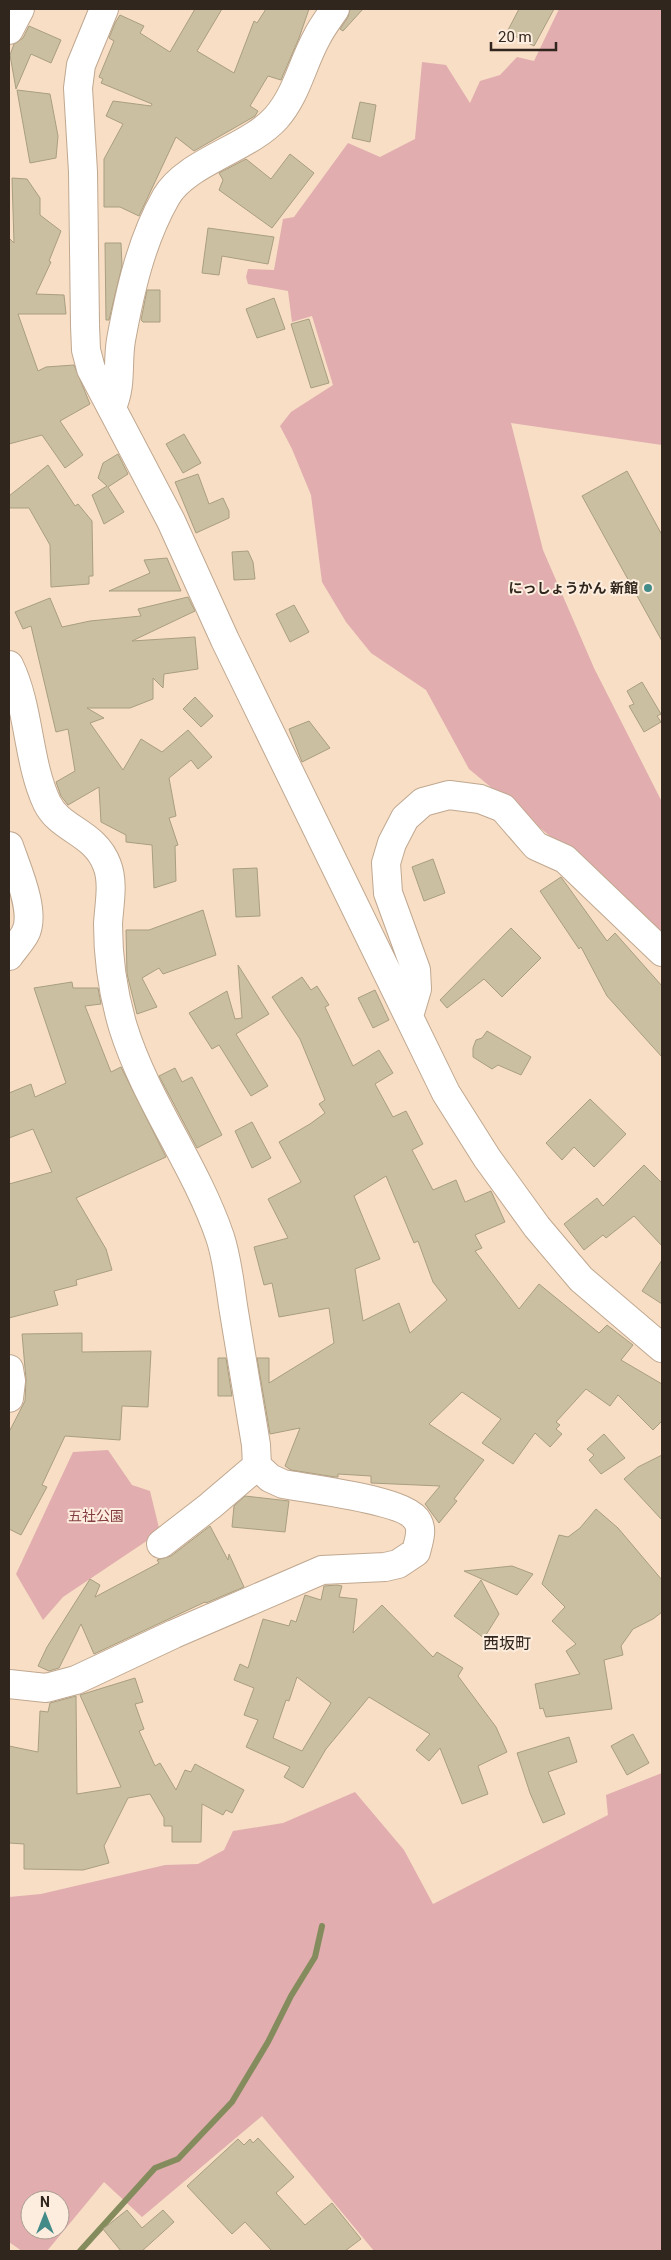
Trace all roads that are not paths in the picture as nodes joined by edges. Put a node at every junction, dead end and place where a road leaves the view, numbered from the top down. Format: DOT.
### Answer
graph roads {
  1 [pos="20,9"];
  2 [pos="104,9"];
  3 [pos="335,9"];
  4 [pos="9,30"];
  5 [pos="112,407"];
  6 [pos="9,665"];
  7 [pos="9,846"];
  8 [pos="662,952"];
  9 [pos="9,956"];
  10 [pos="409,1016"];
  11 [pos="662,1348"];
  12 [pos="9,1369"];
  13 [pos="9,1398"];
  14 [pos="257,1466"];
  15 [pos="162,1544"];
  16 [pos="9,1684"];
  1 -- 4 [label="street"];
  2 -- 5 [label="street"];
  3 -- 5 [label="street"];
  5 -- 10 [label="street"];
  6 -- 14 [label="street"];
  7 -- 9 [label="street"];
  8 -- 10 [label="street"];
  10 -- 11 [label="street"];
  12 -- 13 [label="street"];
  14 -- 15 [label="street"];
  14 -- 16 [label="street"];
}
